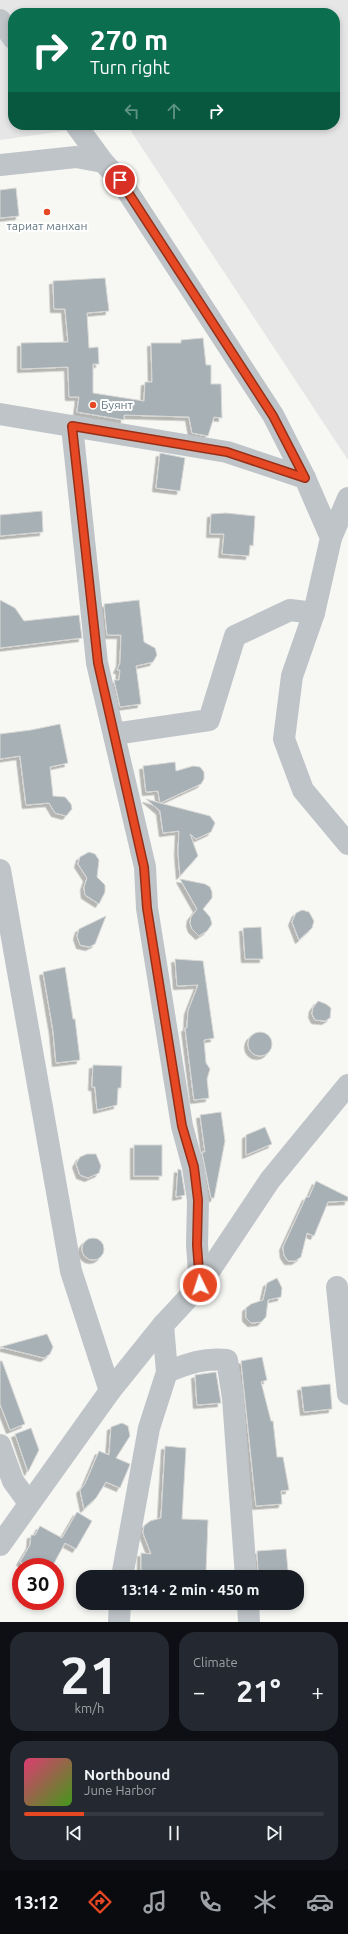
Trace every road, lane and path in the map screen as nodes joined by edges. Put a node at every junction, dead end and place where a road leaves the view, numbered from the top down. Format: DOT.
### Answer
graph roads {
  1 [pos="0,20"];
  2 [pos="8,31"];
  3 [pos="80,130"];
  4 [pos="103,162"];
  5 [pos="0,165"];
  6 [pos="0,414"];
  7 [pos="72,426"];
  8 [pos="305,478"];
  9 [pos="348,498"];
  10 [pos="332,538"];
  11 [pos="314,613"];
  12 [pos="114,734"];
  13 [pos="348,844"];
  14 [pos="0,870"];
  15 [pos="348,1085"];
  16 [pos="200,1285"];
  17 [pos="337,1288"];
  18 [pos="163,1325"];
  19 [pos="167,1372"];
  20 [pos="110,1391"];
  21 [pos="348,1394"];
  22 [pos="0,1445"];
  23 [pos="29,1503"];
  24 [pos="0,1545"];
  25 [pos="123,1570"];
  26 [pos="245,1570"];
  27 [pos="119,1610"];
  28 [pos="248,1610"];
  29 [pos="118,1622"];
  30 [pos="249,1622"];
  1 -- 2 [label="street"];
  3 -- 4 [label="street"];
  4 -- 5 [label="street"];
  4 -- 8 [label="street"];
  6 -- 7 [label="street"];
  7 -- 8 [label="street"];
  7 -- 12 [label="street"];
  8 -- 10 [label="street"];
  9 -- 10 [label="street"];
  10 -- 11 [label="street"];
  11 -- 12 [label="street"];
  11 -- 13 [label="street"];
  12 -- 16 [label="street"];
  14 -- 20 [label="street"];
  15 -- 16 [label="street"];
  16 -- 18 [label="street"];
  17 -- 21 [label="street"];
  18 -- 19 [label="street"];
  18 -- 20 [label="street"];
  19 -- 25 [label="street"];
  19 -- 26 [label="street"];
  20 -- 23 [label="street"];
  22 -- 23 [label="street"];
  23 -- 24 [label="street"];
  27 -- 29 [label="street"];
  28 -- 30 [label="street"];
}
